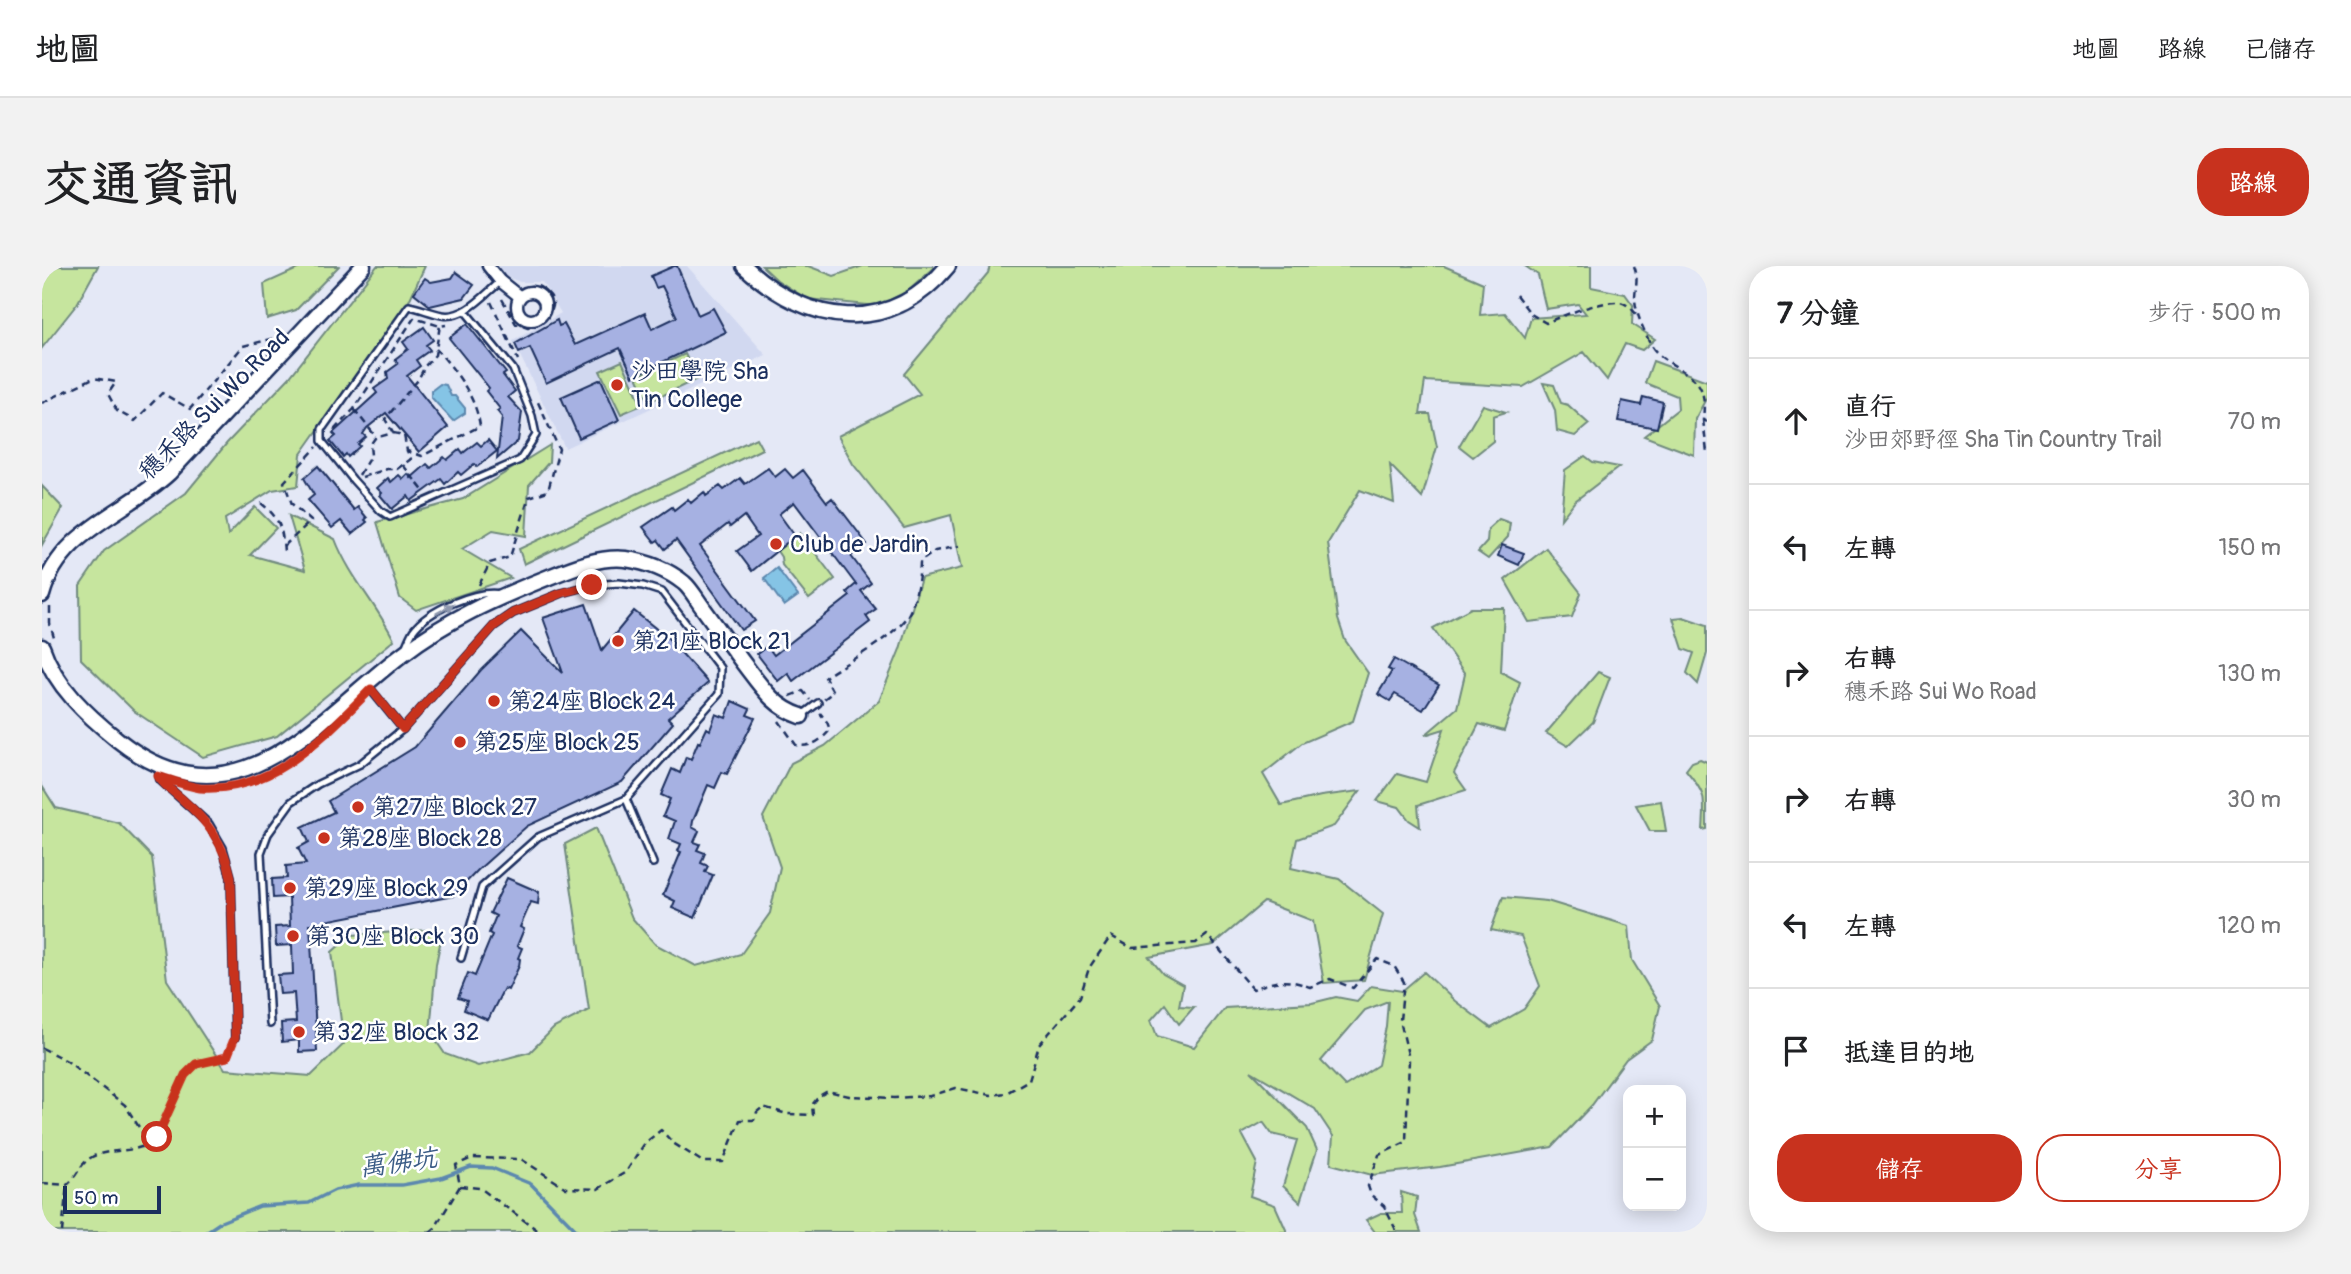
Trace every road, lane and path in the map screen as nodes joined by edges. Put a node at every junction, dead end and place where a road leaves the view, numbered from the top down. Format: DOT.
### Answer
graph roads {
  1 [pos="363,266"];
  2 [pos="488,266"];
  3 [pos="744,266"];
  4 [pos="948,266"];
  5 [pos="1634,266"];
  6 [pos="500,281"];
  7 [pos="1517,295"];
  8 [pos="520,297"];
  9 [pos="465,311"];
  10 [pos="1637,314"];
  11 [pos="442,315"];
  12 [pos="449,325"];
  13 [pos="440,326"];
  14 [pos="276,345"];
  15 [pos="436,349"];
  16 [pos="42,403"];
  17 [pos="354,409"];
  18 [pos="1705,421"];
  19 [pos="393,433"];
  20 [pos="377,438"];
  21 [pos="322,442"];
  22 [pos="559,449"];
  23 [pos="407,451"];
  24 [pos="1707,452"];
  25 [pos="403,465"];
  26 [pos="353,480"];
  27 [pos="367,487"];
  28 [pos="427,496"];
  29 [pos="261,503"];
  30 [pos="960,545"];
  31 [pos="284,546"];
  32 [pos="285,552"];
  33 [pos="488,587"];
  34 [pos="46,600"];
  35 [pos="48,645"];
  36 [pos="365,684"];
  37 [pos="783,696"];
  38 [pos="816,704"];
  39 [pos="772,713"];
  40 [pos="801,716"];
  41 [pos="403,729"];
  42 [pos="158,765"];
  43 [pos="282,767"];
  44 [pos="233,786"];
  45 [pos="626,799"];
  46 [pos="653,863"];
  47 [pos="461,958"];
  48 [pos="270,1024"];
  49 [pos="235,1037"];
  50 [pos="42,1048"];
  51 [pos="149,1143"];
  52 [pos="42,1183"];
  53 [pos="66,1185"];
  54 [pos="460,1186"];
  55 [pos="62,1232"];
  56 [pos="430,1232"];
  57 [pos="540,1232"];
  58 [pos="1397,1232"];
  1 -- 34 [label="street, 穗禾路 Sui Wo Road"];
  2 -- 6 [label="street"];
  3 -- 4 [label="street"];
  5 -- 10 [label="path"];
  6 -- 8 [label="street"];
  6 -- 9 [label="lane"];
  7 -- 10 [label="path"];
  9 -- 11 [label="lane"];
  9 -- 26 [label="lane"];
  10 -- 18 [label="path"];
  11 -- 13 [label="path"];
  11 -- 21 [label="lane"];
  12 -- 13 [label="path"];
  13 -- 15 [label="path"];
  13 -- 17 [label="path"];
  14 -- 16 [label="path, 穗禾路 Sui Wo Road"];
  15 -- 19 [label="path"];
  15 -- 23 [label="path"];
  17 -- 20 [label="path"];
  17 -- 21 [label="path"];
  18 -- 24 [label="path"];
  19 -- 20 [label="path"];
  19 -- 23 [label="path"];
  20 -- 26 [label="path"];
  21 -- 26 [label="lane"];
  21 -- 31 [label="path"];
  22 -- 33 [label="path"];
  23 -- 25 [label="path"];
  25 -- 27 [label="path"];
  25 -- 28 [label="path"];
  29 -- 31 [label="path"];
  30 -- 38 [label="path"];
  31 -- 32 [label="path"];
  34 -- 35 [label="path"];
  35 -- 42 [label="street"];
  36 -- 40 [label="street"];
  36 -- 41 [label="lane"];
  36 -- 42 [label="street"];
  37 -- 38 [label="path"];
  38 -- 39 [label="path"];
  38 -- 40 [label="lane"];
  41 -- 45 [label="lane"];
  41 -- 48 [label="lane"];
  42 -- 49 [label="lane"];
  43 -- 44 [label="path"];
  45 -- 46 [label="lane"];
  45 -- 47 [label="lane"];
  49 -- 51 [label="path"];
  50 -- 51 [label="path"];
  51 -- 53 [label="path"];
  52 -- 53 [label="path"];
  53 -- 55 [label="path"];
  54 -- 56 [label="path"];
  54 -- 57 [label="path"];
  54 -- 58 [label="path"];
}
